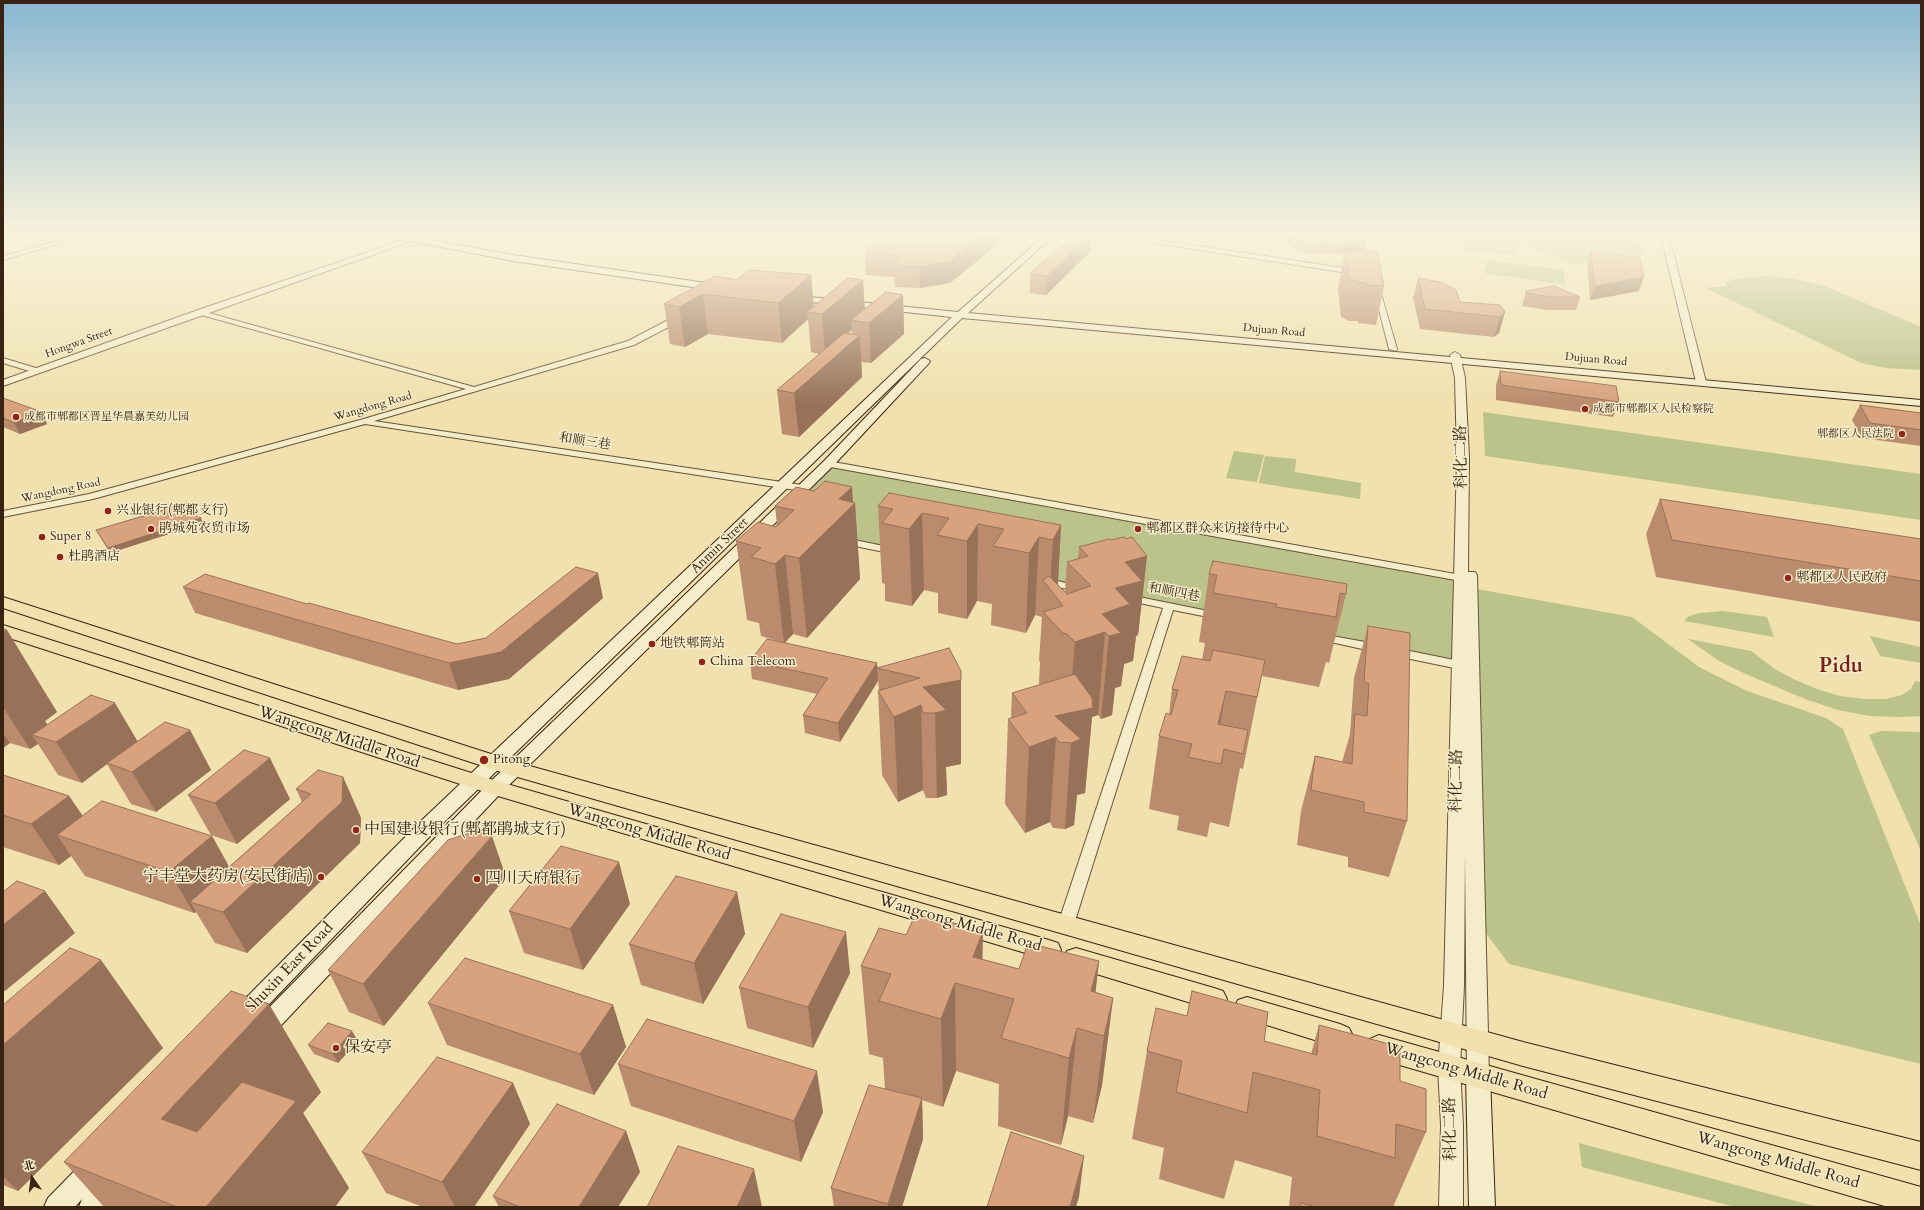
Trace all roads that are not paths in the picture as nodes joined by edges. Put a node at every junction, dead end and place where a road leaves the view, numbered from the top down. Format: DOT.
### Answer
graph roads {
  1 [pos="257,292"];
  2 [pos="725,292"];
  3 [pos="990,292"];
  4 [pos="994,292"];
  5 [pos="1378,292"];
  6 [pos="1679,292"];
  7 [pos="785,294"];
  8 [pos="718,298"];
  9 [pos="201,312"];
  10 [pos="969,313"];
  11 [pos="684,315"];
  12 [pos="1393,349"];
  13 [pos="1458,359"];
  14 [pos="3,360"];
  15 [pos="36,371"];
  16 [pos="1701,379"];
  17 [pos="3,383"];
  18 [pos="474,389"];
  19 [pos="1921,397"];
  20 [pos="1921,403"];
  21 [pos="364,422"];
  22 [pos="828,464"];
  23 [pos="783,485"];
  24 [pos="802,488"];
  25 [pos="3,514"];
  26 [pos="765,526"];
  27 [pos="781,529"];
  28 [pos="835,540"];
  29 [pos="905,554"];
  30 [pos="1029,578"];
  31 [pos="1461,578"];
  32 [pos="1091,591"];
  33 [pos="1115,596"];
  34 [pos="3,602"];
  35 [pos="1169,606"];
  36 [pos="1230,619"];
  37 [pos="3,630"];
  38 [pos="1307,634"];
  39 [pos="1459,664"];
  40 [pos="504,766"];
  41 [pos="484,784"];
  42 [pos="1066,924"];
  43 [pos="229,1031"];
  44 [pos="1451,1033"];
  45 [pos="1478,1041"];
  46 [pos="247,1046"];
  47 [pos="1449,1067"];
  48 [pos="1478,1076"];
  49 [pos="113,1150"];
  50 [pos="1921,1156"];
  51 [pos="126,1172"];
  52 [pos="1921,1202"];
  53 [pos="57,1207"];
  54 [pos="92,1207"];
  55 [pos="1451,1207"];
  56 [pos="1482,1207"];
  1 -- 9 [label="street, Hongwa Street"];
  2 -- 8 [label="street"];
  3 -- 10 [label="main road"];
  4 -- 10 [label="main road"];
  5 -- 12 [label="street"];
  6 -- 16 [label="street"];
  7 -- 10 [label="main road, Dujuan Road"];
  9 -- 15 [label="street, Hongwa Street"];
  9 -- 18 [label="street"];
  10 -- 12 [label="main road, Dujuan Road"];
  10 -- 13 [label="main road, Dujuan Road"];
  10 -- 22 [label="main road, Anmin Street"];
  10 -- 23 [label="main road, Anmin Street"];
  11 -- 18 [label="street, Wangdong Road"];
  12 -- 13 [label="main road, Dujuan Road"];
  13 -- 16 [label="main road, Dujuan Road"];
  13 -- 31 [label="street, 科化二路"];
  13 -- 45 [label="street"];
  14 -- 15 [label="street"];
  15 -- 17 [label="street, Hongwa Street"];
  16 -- 19 [label="main road, Dujuan Road"];
  16 -- 20 [label="main road, Dujuan Road"];
  18 -- 21 [label="street, Wangdong Road"];
  21 -- 23 [label="street, 和顺三巷"];
  21 -- 25 [label="street, Wangdong Road"];
  22 -- 24 [label="main road, Anmin Street"];
  22 -- 31 [label="street"];
  23 -- 24 [label="street, 和顺三巷"];
  23 -- 40 [label="main road, Anmin Street"];
  24 -- 26 [label="main road, Anmin Street"];
  26 -- 27 [label="street"];
  26 -- 40 [label="main road, Anmin Street"];
  28 -- 29 [label="street"];
  30 -- 32 [label="street"];
  31 -- 39 [label="street, 科化二路"];
  33 -- 35 [label="street, 和顺四巷"];
  34 -- 40 [label="main road, Wangcong Middle Road"];
  35 -- 36 [label="street, 和顺四巷"];
  35 -- 42 [label="street"];
  37 -- 41 [label="main road, Wangcong Middle Road"];
  38 -- 39 [label="street"];
  39 -- 44 [label="street, 科化二路"];
  40 -- 41 [label="main road, Anmin Street"];
  40 -- 41 [label="main road, Anmin Street"];
  40 -- 42 [label="main road, Wangcong Middle Road"];
  41 -- 43 [label="main road, Shuxin East Road"];
  41 -- 46 [label="main road, Shuxin East Road"];
  41 -- 47 [label="main road, Wangcong Middle Road"];
  42 -- 44 [label="main road, Wangcong Middle Road"];
  44 -- 45 [label="main road, Wangcong Middle Road"];
  44 -- 47 [label="street, 科化二路"];
  45 -- 48 [label="street"];
  45 -- 50 [label="main road, Wangcong Middle Road"];
  47 -- 48 [label="main road, Wangcong Middle Road"];
  47 -- 55 [label="street, 科化二路"];
  48 -- 52 [label="main road, Wangcong Middle Road"];
  48 -- 56 [label="main road"];
  49 -- 53 [label="main road"];
  51 -- 54 [label="main road"];
}
